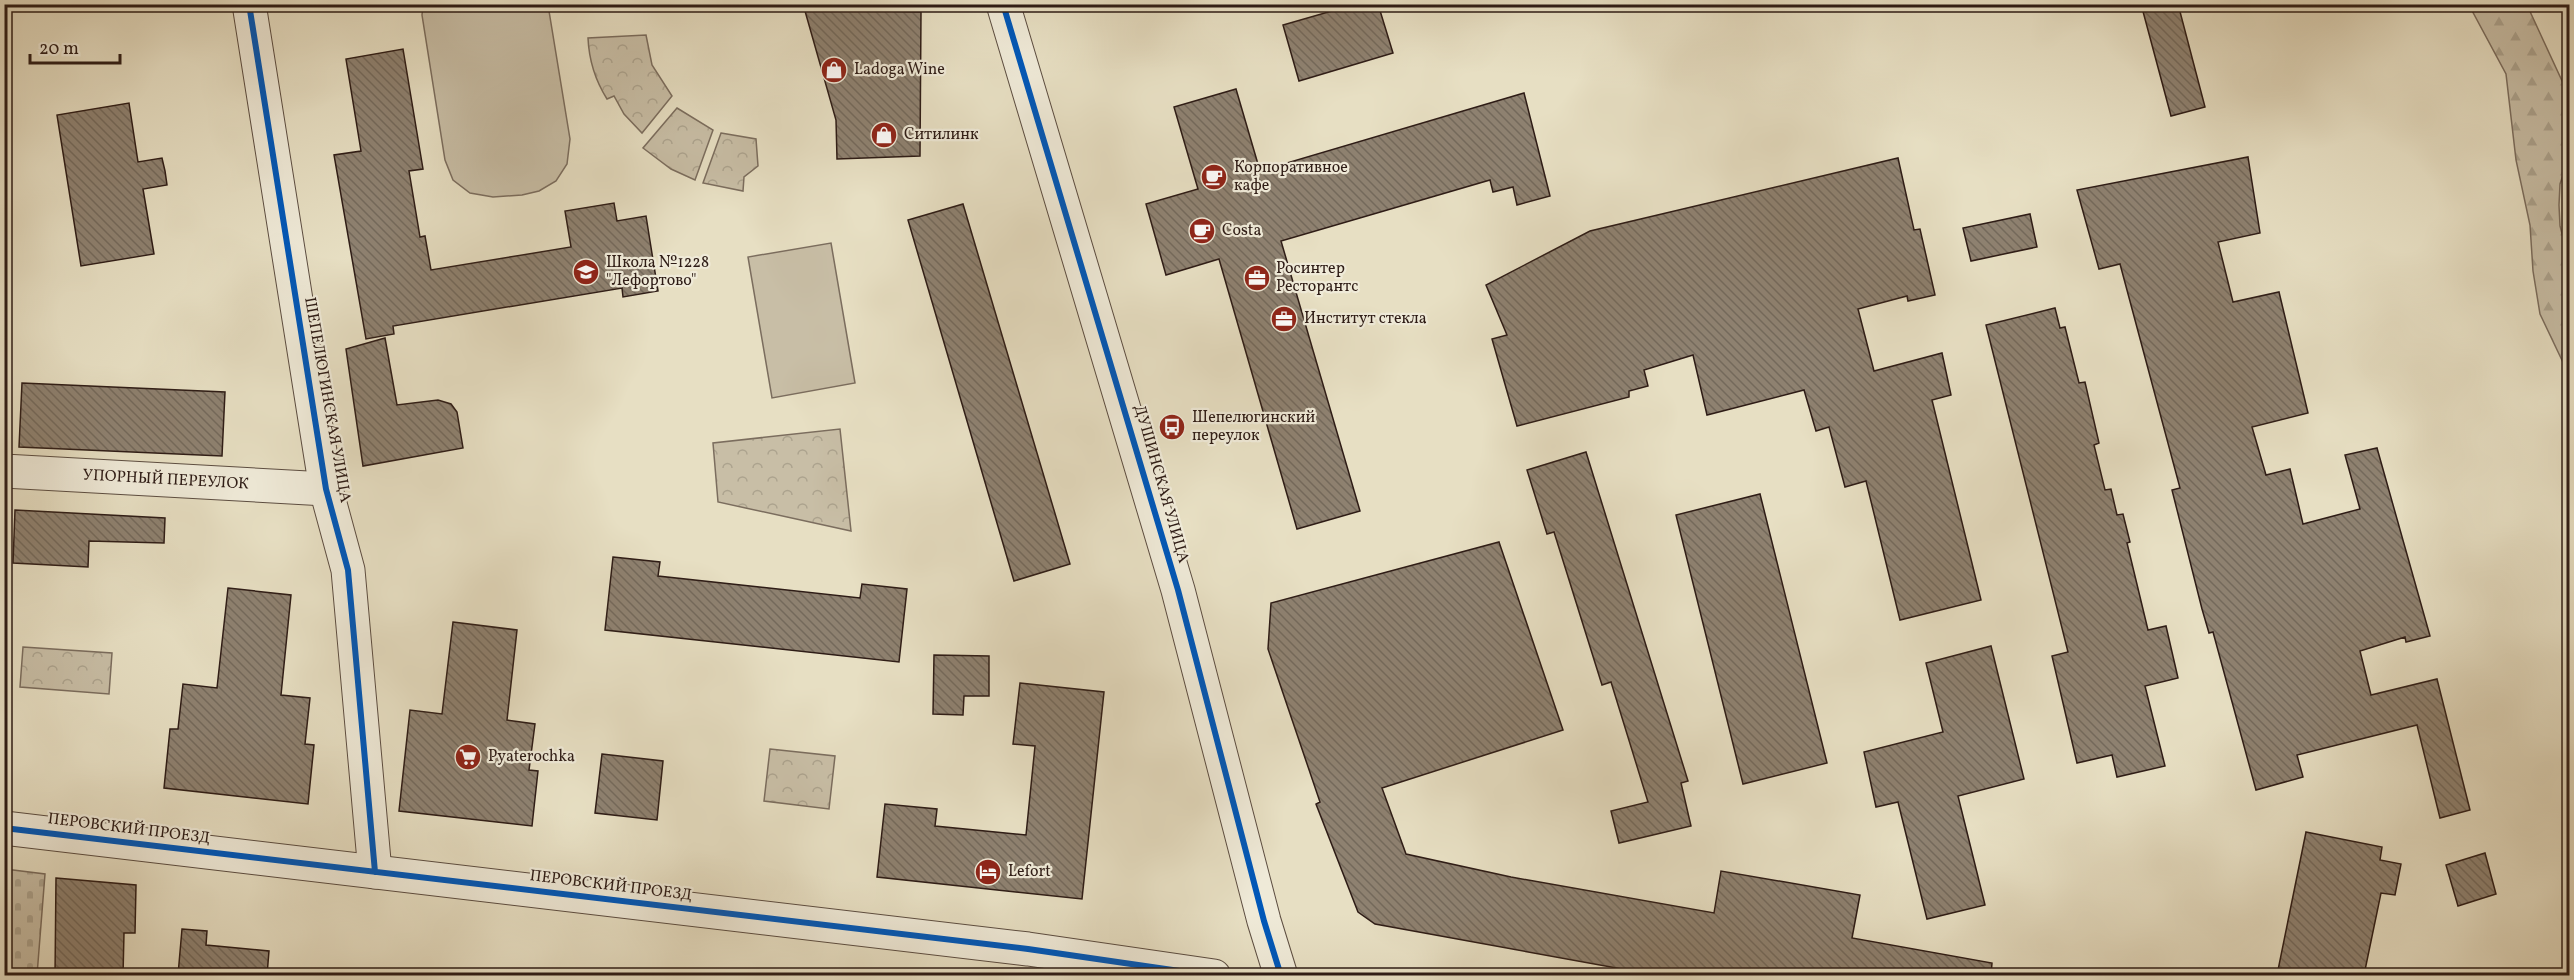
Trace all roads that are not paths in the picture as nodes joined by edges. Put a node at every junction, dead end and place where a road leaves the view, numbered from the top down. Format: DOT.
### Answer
graph roads {
  1 [pos="249,4"];
  2 [pos="1004,4"];
  3 [pos="4,471"];
  4 [pos="326,489"];
  5 [pos="4,828"];
  6 [pos="375,872"];
  7 [pos="1214,975"];
  8 [pos="1281,975"];
  1 -- 4 [label="street, ШЕПЕЛЮГИНСКАЯ УЛИЦА"];
  2 -- 8 [label="street, ДУШИНСКАЯ УЛИЦА"];
  3 -- 4 [label="street, УПОРНЫЙ ПЕРЕУЛОК"];
  4 -- 6 [label="street, ШЕПЕЛЮГИНСКАЯ УЛИЦА"];
  5 -- 6 [label="street, ПЕРОВСКИЙ ПРОЕЗД"];
  6 -- 7 [label="street, ПЕРОВСКИЙ ПРОЕЗД"];
}
